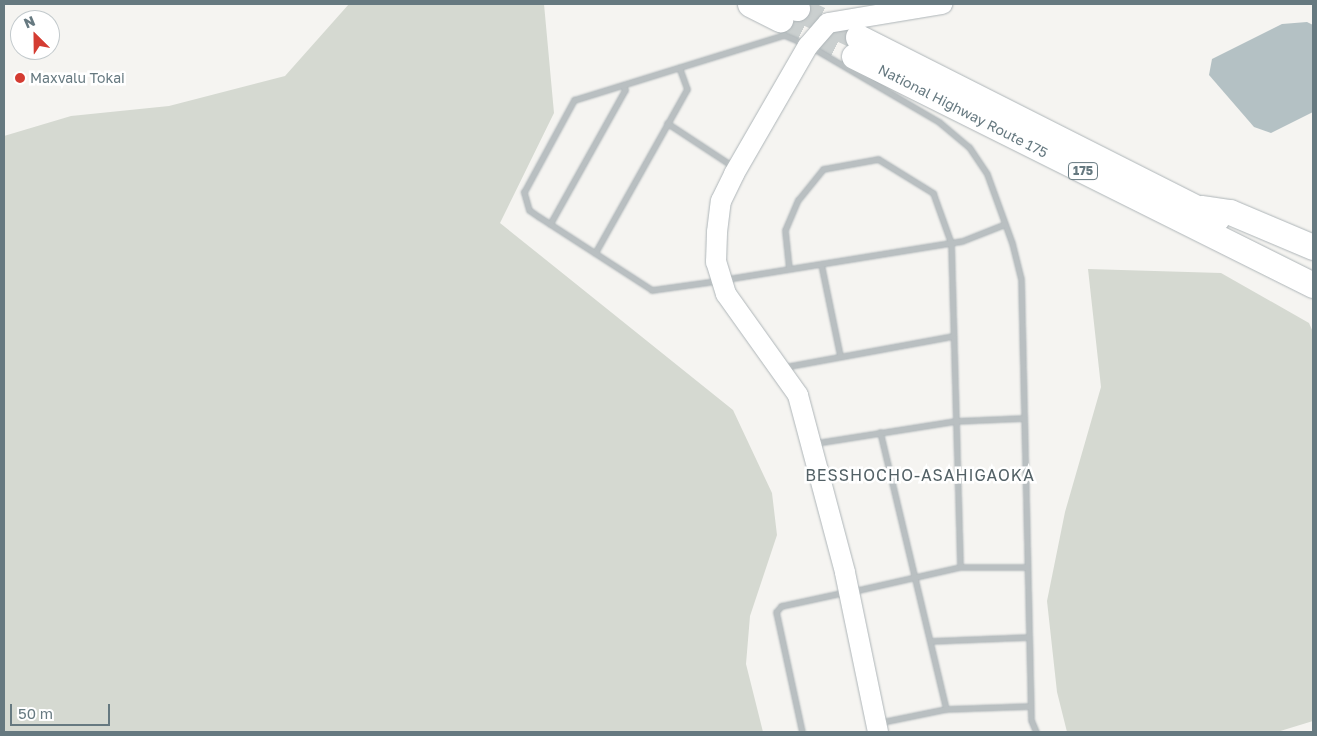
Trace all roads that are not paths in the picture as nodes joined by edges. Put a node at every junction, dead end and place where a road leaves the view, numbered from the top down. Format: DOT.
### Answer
graph roads {
  1 [pos="750,4"];
  2 [pos="942,4"];
  3 [pos="789,10"];
  4 [pos="808,46"];
  5 [pos="679,67"];
  6 [pos="623,85"];
  7 [pos="667,123"];
  8 [pos="737,169"];
  9 [pos="1196,207"];
  10 [pos="550,224"];
  11 [pos="1005,224"];
  12 [pos="951,243"];
  13 [pos="1313,247"];
  14 [pos="595,254"];
  15 [pos="1254,254"];
  16 [pos="821,264"];
  17 [pos="1313,267"];
  18 [pos="789,269"];
  19 [pos="721,280"];
  20 [pos="1313,284"];
  21 [pos="1313,292"];
  22 [pos="953,336"];
  23 [pos="840,356"];
  24 [pos="780,370"];
  25 [pos="1024,418"];
  26 [pos="955,421"];
  27 [pos="880,432"];
  28 [pos="811,444"];
  29 [pos="1028,567"];
  30 [pos="960,568"];
  31 [pos="915,577"];
  32 [pos="849,592"];
  33 [pos="1029,637"];
  34 [pos="930,641"];
  35 [pos="1030,706"];
  36 [pos="946,709"];
  37 [pos="877,728"];
  38 [pos="802,732"];
  39 [pos="1036,732"];
  1 -- 3 [label="highway"];
  2 -- 4 [label="street"];
  4 -- 5 [label="street"];
  4 -- 8 [label="street"];
  4 -- 11 [label="street"];
  5 -- 6 [label="street"];
  5 -- 7 [label="street"];
  6 -- 10 [label="street"];
  6 -- 10 [label="street"];
  7 -- 8 [label="street"];
  7 -- 14 [label="street"];
  8 -- 19 [label="street"];
  9 -- 13 [label="highway"];
  9 -- 15 [label="highway, National Highway Route 175 / 175"];
  9 -- 17 [label="highway, National Highway Route 175 / 175"];
  10 -- 14 [label="street"];
  11 -- 12 [label="street"];
  11 -- 25 [label="street"];
  12 -- 16 [label="street"];
  12 -- 18 [label="street"];
  12 -- 22 [label="street"];
  14 -- 19 [label="street"];
  15 -- 20 [label="highway, National Highway Route 175 / 175"];
  15 -- 21 [label="highway"];
  16 -- 18 [label="street"];
  16 -- 23 [label="street"];
  18 -- 19 [label="street"];
  19 -- 24 [label="street"];
  22 -- 23 [label="street"];
  22 -- 26 [label="street"];
  23 -- 24 [label="street"];
  24 -- 28 [label="street"];
  25 -- 26 [label="street"];
  25 -- 29 [label="street"];
  26 -- 27 [label="street"];
  26 -- 30 [label="street"];
  27 -- 28 [label="street"];
  27 -- 31 [label="street"];
  28 -- 32 [label="street"];
  29 -- 30 [label="street"];
  29 -- 33 [label="street"];
  30 -- 31 [label="street"];
  31 -- 32 [label="street"];
  31 -- 34 [label="street"];
  32 -- 37 [label="street"];
  32 -- 38 [label="street"];
  33 -- 34 [label="street"];
  33 -- 35 [label="street"];
  34 -- 36 [label="street"];
  35 -- 36 [label="street"];
  35 -- 39 [label="street"];
  36 -- 37 [label="street"];
}
